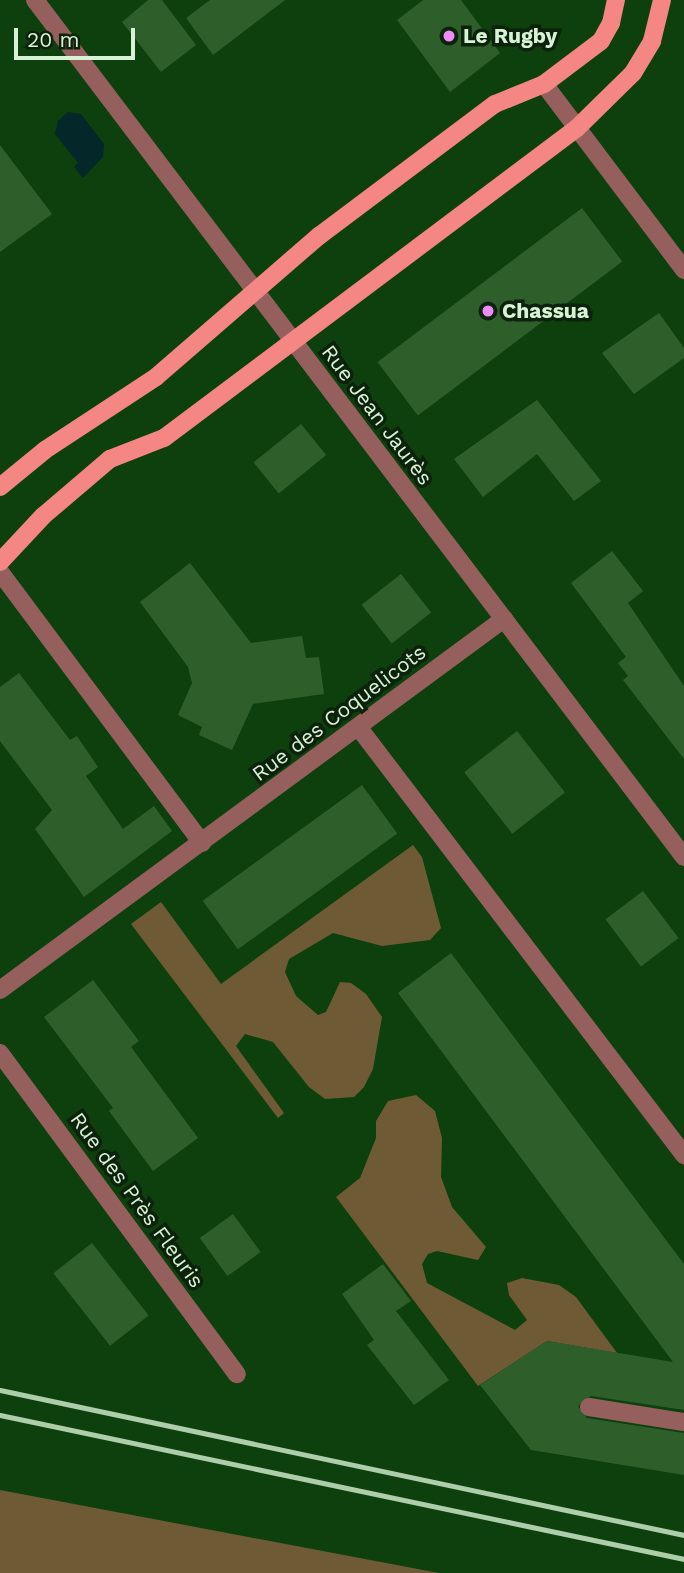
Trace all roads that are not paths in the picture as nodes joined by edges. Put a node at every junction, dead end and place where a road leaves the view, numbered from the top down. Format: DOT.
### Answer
graph roads {
  1 [pos="35,0"];
  2 [pos="616,0"];
  3 [pos="662,0"];
  4 [pos="544,84"];
  5 [pos="577,128"];
  6 [pos="684,270"];
  7 [pos="253,289"];
  8 [pos="292,341"];
  9 [pos="0,488"];
  10 [pos="0,562"];
  11 [pos="0,572"];
  12 [pos="504,619"];
  13 [pos="359,728"];
  14 [pos="202,843"];
  15 [pos="684,857"];
  16 [pos="0,990"];
  17 [pos="0,1053"];
  18 [pos="684,1155"];
  19 [pos="237,1374"];
  20 [pos="589,1407"];
  21 [pos="684,1422"];
  1 -- 7 [label="street, Rue Jean Jaurès"];
  2 -- 4 [label="main road"];
  3 -- 5 [label="main road"];
  4 -- 5 [label="street"];
  4 -- 7 [label="main road"];
  5 -- 6 [label="street"];
  5 -- 8 [label="main road"];
  7 -- 8 [label="street, Rue Jean Jaurès"];
  7 -- 9 [label="main road"];
  8 -- 10 [label="main road"];
  8 -- 12 [label="street, Rue Jean Jaurès"];
  11 -- 14 [label="street"];
  12 -- 13 [label="street, Rue des Coquelicots"];
  12 -- 15 [label="street, Rue Jean Jaurès"];
  13 -- 14 [label="street, Rue des Coquelicots"];
  13 -- 18 [label="street"];
  14 -- 16 [label="street, Rue des Coquelicots"];
  17 -- 19 [label="street, Rue des Près Fleuris"];
  20 -- 21 [label="street"];
}
